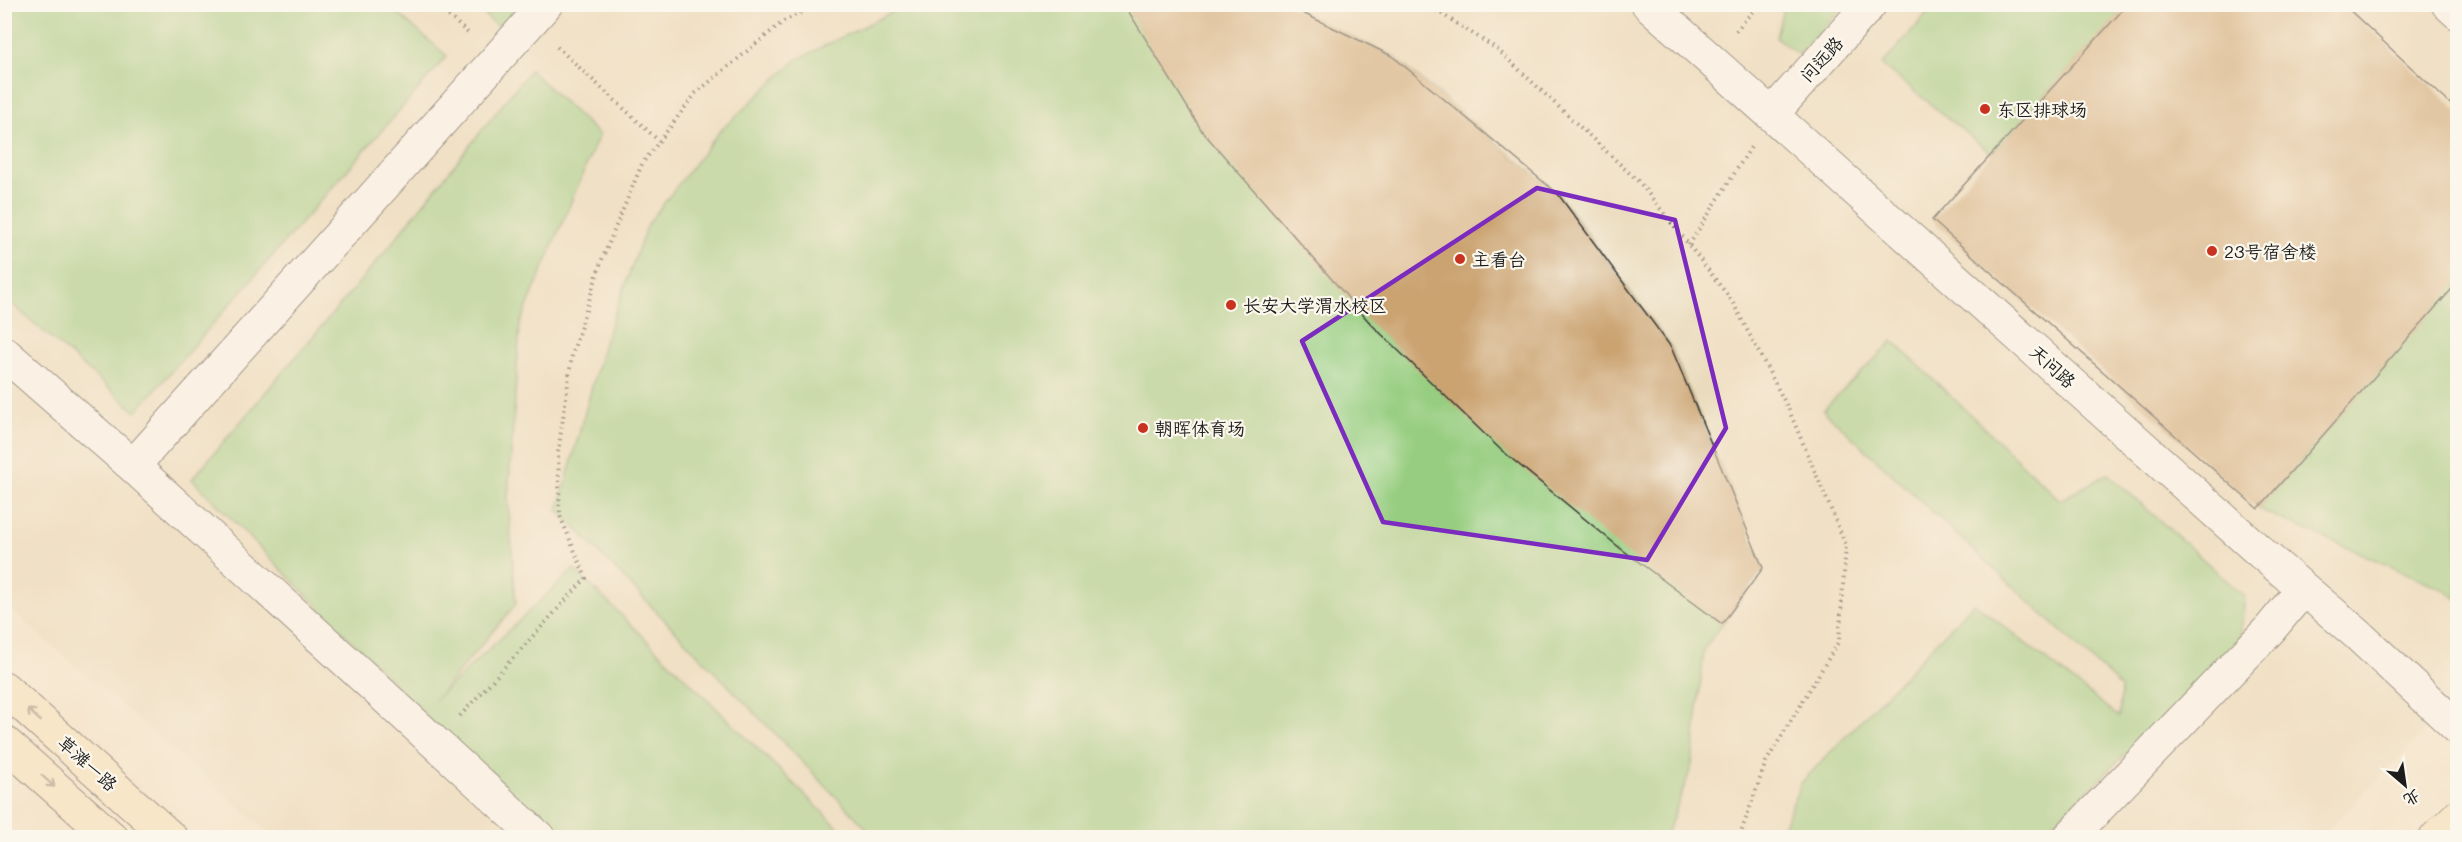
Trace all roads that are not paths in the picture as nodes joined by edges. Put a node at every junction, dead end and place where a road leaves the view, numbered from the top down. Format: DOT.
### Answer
graph roads {
  1 [pos="1648,4"];
  2 [pos="1870,4"];
  3 [pos="2448,4"];
  4 [pos="538,13"];
  5 [pos="2457,13"];
  6 [pos="1773,114"];
  7 [pos="4,353"];
  8 [pos="133,466"];
  9 [pos="2303,589"];
  10 [pos="4,688"];
  11 [pos="2457,728"];
  12 [pos="4,742"];
  13 [pos="2457,816"];
  14 [pos="112,837"];
  15 [pos="171,837"];
  16 [pos="539,837"];
  17 [pos="2069,837"];
  18 [pos="2436,837"];
  1 -- 6 [label="street, 天问路"];
  2 -- 6 [label="street, 问远路"];
  3 -- 5 [label="street"];
  4 -- 8 [label="street"];
  6 -- 9 [label="street, 天问路"];
  7 -- 8 [label="street"];
  8 -- 16 [label="street"];
  9 -- 11 [label="street, 天问路"];
  9 -- 17 [label="street"];
  15 -- 10 [label="street, 草滩一路, one-way"];
  12 -- 14 [label="street, one-way"];
  13 -- 18 [label="street"];
}
